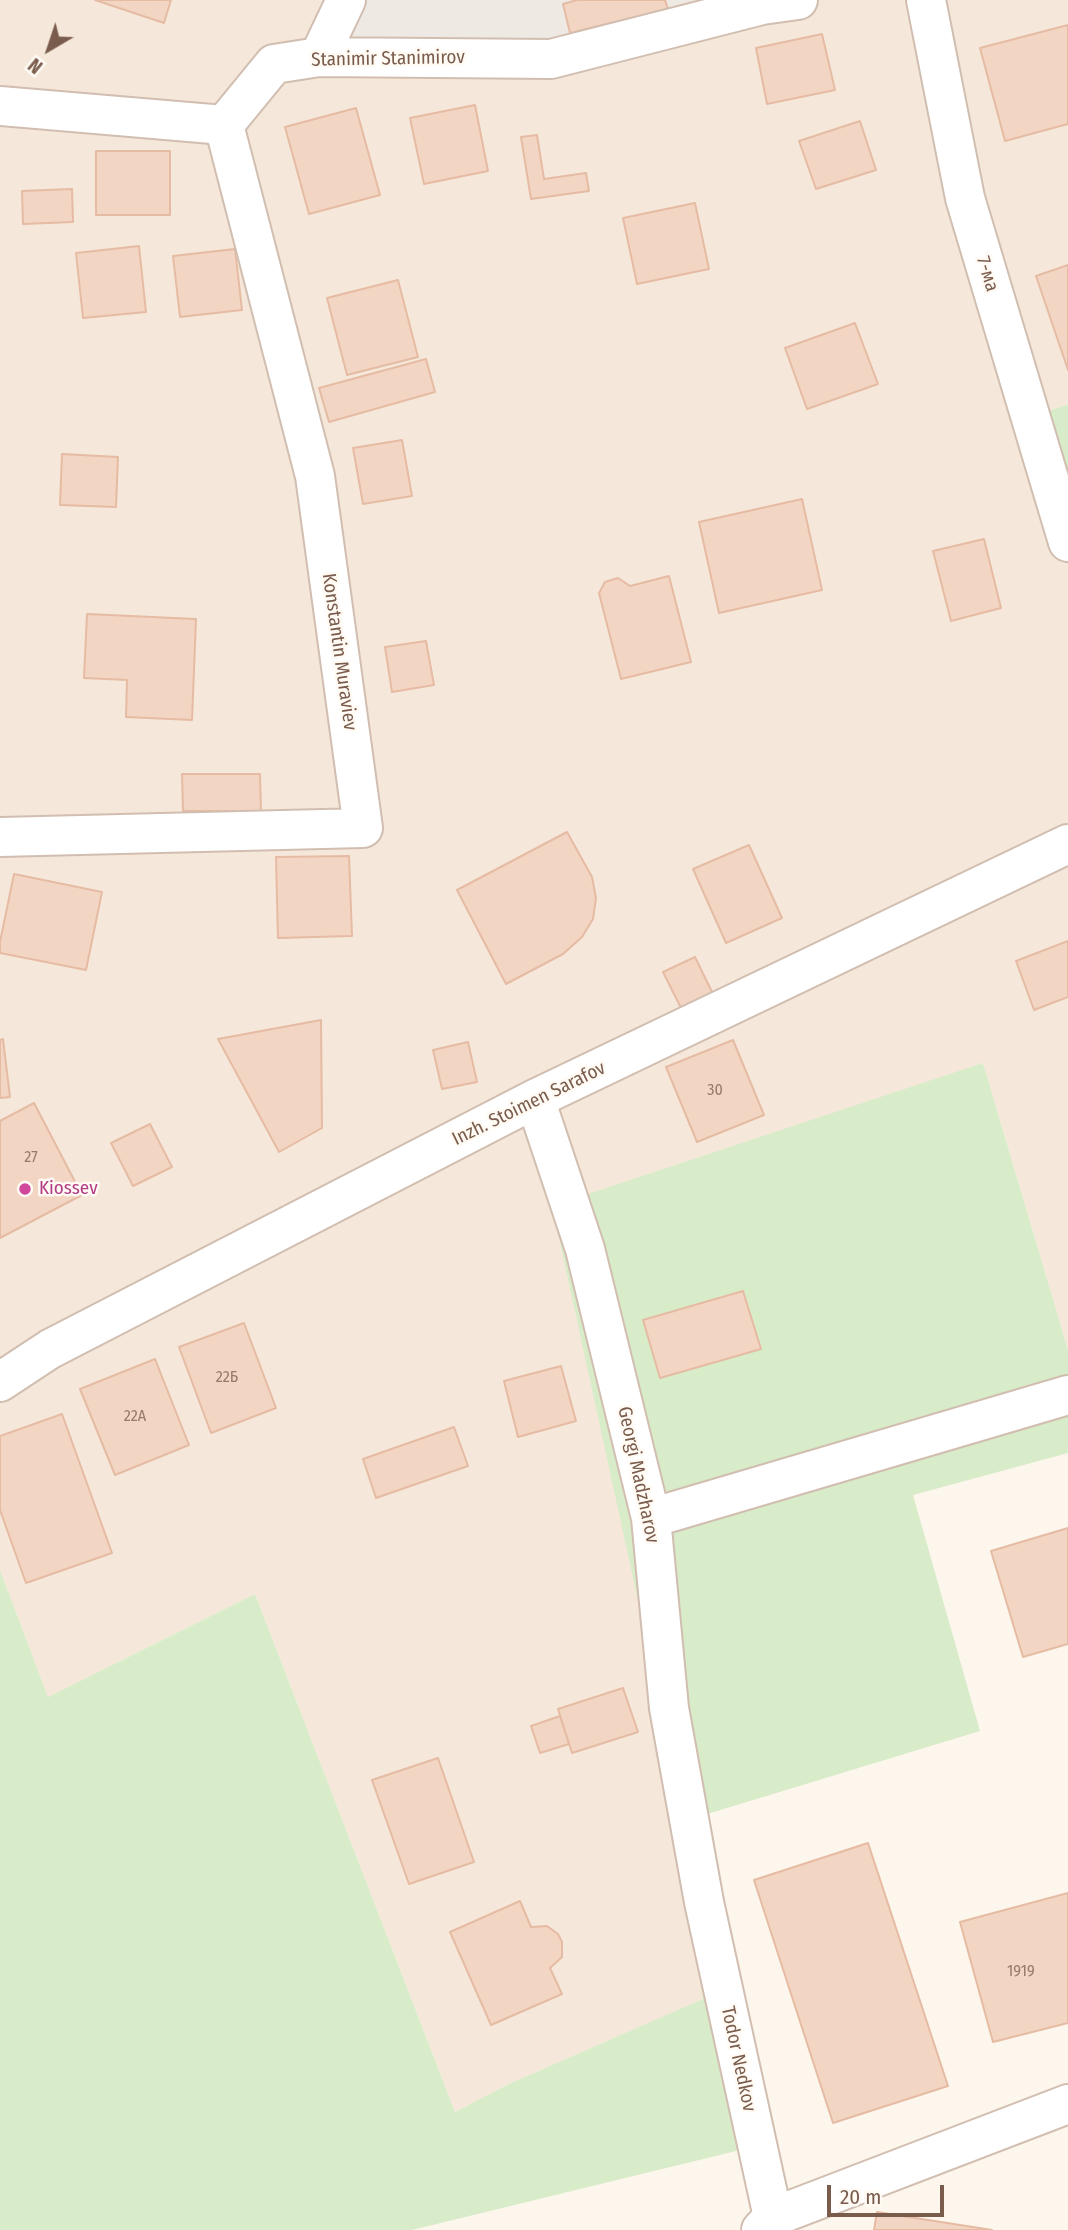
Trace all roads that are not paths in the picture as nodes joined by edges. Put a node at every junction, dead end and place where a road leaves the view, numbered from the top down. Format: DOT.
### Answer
graph roads {
  1 [pos="346,0"];
  2 [pos="798,0"];
  3 [pos="926,0"];
  4 [pos="319,57"];
  5 [pos="0,106"];
  6 [pos="224,125"];
  7 [pos="1068,542"];
  8 [pos="0,836"];
  9 [pos="1068,844"];
  10 [pos="535,1099"];
  11 [pos="0,1382"];
  12 [pos="1068,1395"];
  13 [pos="650,1518"];
  14 [pos="704,1902"];
  15 [pos="1068,2104"];
  16 [pos="767,2223"];
  1 -- 4 [label="street"];
  2 -- 4 [label="street, Stanimir Stanimirov"];
  3 -- 7 [label="street, 7-ма"];
  4 -- 6 [label="street, Stanimir Stanimirov"];
  5 -- 6 [label="street"];
  6 -- 8 [label="street, Konstantin Muraviev"];
  9 -- 10 [label="street, Inzh. Stoimen Sarafov"];
  10 -- 11 [label="street, Inzh. Stoimen Sarafov"];
  10 -- 13 [label="street, Georgi Madzharov"];
  12 -- 13 [label="street"];
  13 -- 14 [label="street, Georgi Madzharov"];
  14 -- 16 [label="street, Todor Nedkov"];
  15 -- 16 [label="street, Todor Nedkov"];
}
